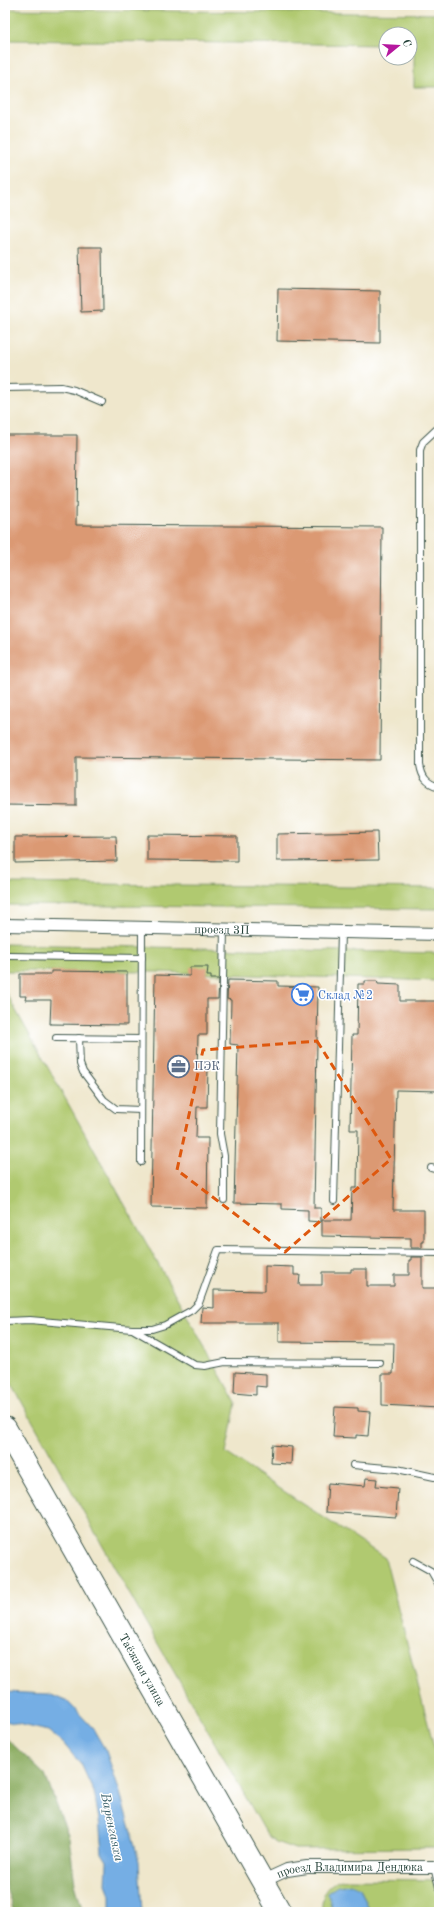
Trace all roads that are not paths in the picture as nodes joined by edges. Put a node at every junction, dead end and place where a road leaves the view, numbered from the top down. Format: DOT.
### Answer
graph roads {
  1 [pos="5,388"];
  2 [pos="102,402"];
  3 [pos="439,426"];
  4 [pos="439,787"];
  5 [pos="5,925"];
  6 [pos="142,928"];
  7 [pos="224,929"];
  8 [pos="341,932"];
  9 [pos="439,934"];
  10 [pos="9,956"];
  11 [pos="142,958"];
  12 [pos="56,1038"];
  13 [pos="78,1038"];
  14 [pos="141,1039"];
  15 [pos="141,1110"];
  16 [pos="141,1162"];
  17 [pos="431,1168"];
  18 [pos="439,1170"];
  19 [pos="224,1200"];
  20 [pos="334,1201"];
  21 [pos="439,1252"];
  22 [pos="5,1320"];
  23 [pos="132,1329"];
  24 [pos="380,1363"];
  25 [pos="5,1428"];
  26 [pos="353,1464"];
  27 [pos="439,1478"];
  28 [pos="413,1561"];
  29 [pos="439,1585"];
  30 [pos="436,1867"];
  31 [pos="263,1881"];
  32 [pos="439,1887"];
  33 [pos="280,1912"];
  1 -- 2 [label="lane"];
  3 -- 4 [label="lane"];
  5 -- 6 [label="street, проезд 3П"];
  6 -- 7 [label="street, проезд 3П"];
  6 -- 11 [label="lane"];
  7 -- 8 [label="street, проезд 3П"];
  7 -- 19 [label="lane"];
  8 -- 9 [label="street, проезд 3П"];
  8 -- 20 [label="lane"];
  10 -- 11 [label="lane"];
  11 -- 14 [label="lane"];
  12 -- 13 [label="lane"];
  13 -- 14 [label="lane"];
  13 -- 15 [label="lane"];
  14 -- 15 [label="lane"];
  15 -- 16 [label="lane"];
  17 -- 18 [label="lane"];
  21 -- 23 [label="lane"];
  22 -- 23 [label="lane"];
  23 -- 24 [label="lane"];
  25 -- 31 [label="highway, Таёжная улица"];
  26 -- 27 [label="lane"];
  28 -- 29 [label="lane"];
  30 -- 31 [label="street, проезд Владимира Дендюка"];
  30 -- 32 [label="lane"];
  31 -- 33 [label="highway, Таёжная улица"];
}
